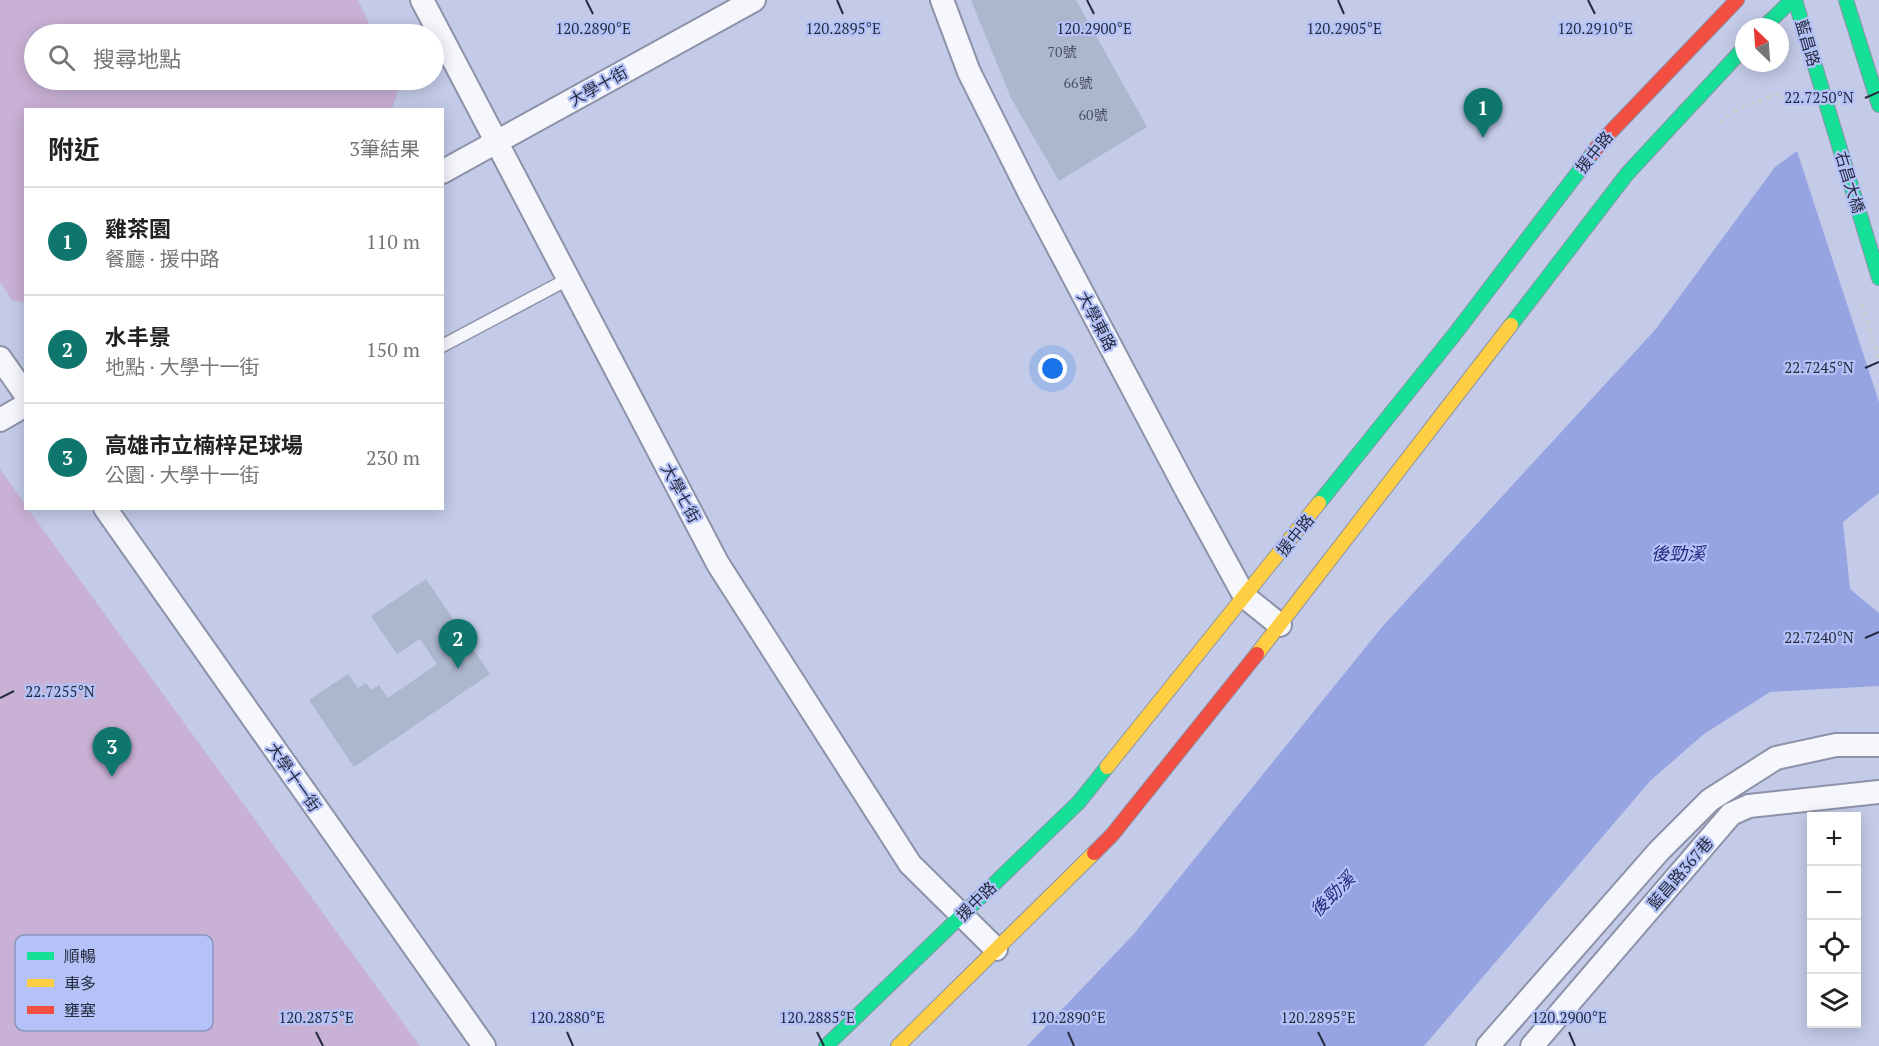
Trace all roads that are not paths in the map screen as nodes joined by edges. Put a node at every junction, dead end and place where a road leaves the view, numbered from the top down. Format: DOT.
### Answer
graph roads {
  1 [pos="422,0"];
  2 [pos="754,0"];
  3 [pos="942,0"];
  4 [pos="1737,0"];
  5 [pos="1793,0"];
  6 [pos="1846,0"];
  7 [pos="1774,18"];
  8 [pos="435,24"];
  9 [pos="444,42"];
  10 [pos="1735,58"];
  11 [pos="1820,87"];
  12 [pos="1879,105"];
  13 [pos="496,142"];
  14 [pos="444,171"];
  15 [pos="1879,278"];
  16 [pos="568,279"];
  17 [pos="444,345"];
  18 [pos="0,358"];
  19 [pos="24,392"];
  20 [pos="24,406"];
  21 [pos="0,420"];
  22 [pos="106,510"];
  23 [pos="1245,597"];
  24 [pos="1280,626"];
  25 [pos="1879,746"];
  26 [pos="1879,792"];
  27 [pos="961,915"];
  28 [pos="996,949"];
  29 [pos="484,1046"];
  30 [pos="826,1046"];
  31 [pos="898,1046"];
  32 [pos="1488,1046"];
  33 [pos="1532,1046"];
  1 -- 8 [label="street, 大學七街"];
  2 -- 13 [label="street, 大學十街"];
  3 -- 23 [label="street, 大學東路"];
  4 -- 23 [label="street, 援中路"];
  5 -- 7 [label="street"];
  5 -- 11 [label="street, 藍昌路"];
  6 -- 12 [label="street"];
  9 -- 13 [label="street, 大學七街"];
  10 -- 24 [label="street"];
  11 -- 15 [label="street, 右昌大橋"];
  13 -- 14 [label="street, 大學十街"];
  13 -- 16 [label="street, 大學七街"];
  16 -- 17 [label="lane"];
  16 -- 27 [label="street, 大學七街"];
  18 -- 19 [label="street"];
  20 -- 21 [label="street"];
  22 -- 29 [label="street, 大學十一街"];
  23 -- 24 [label="street, 大學東路"];
  23 -- 27 [label="street, 援中路"];
  24 -- 28 [label="street"];
  25 -- 32 [label="street"];
  26 -- 33 [label="street, 藍昌路367巷"];
  27 -- 28 [label="street, 大學七街"];
  27 -- 30 [label="street, 援中路"];
  28 -- 31 [label="street"];
}
